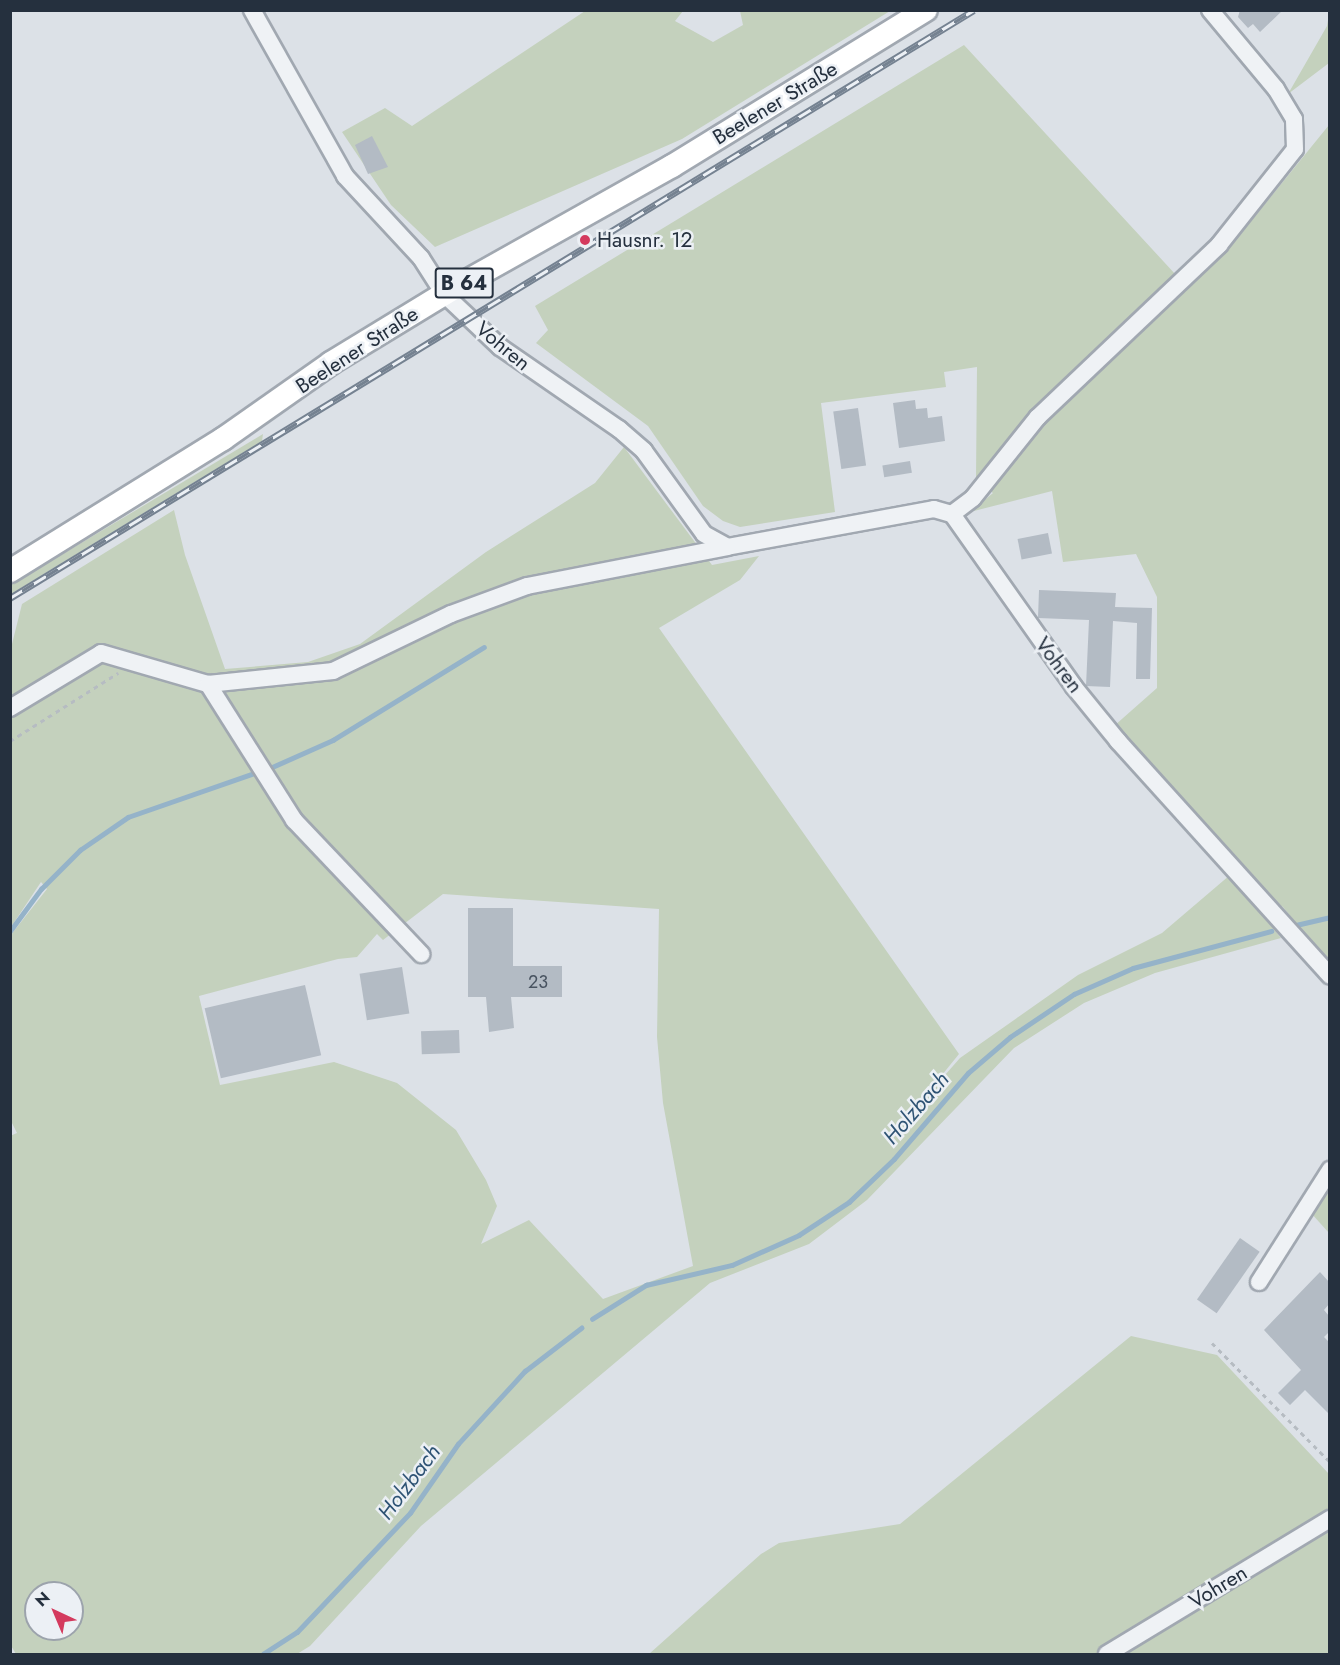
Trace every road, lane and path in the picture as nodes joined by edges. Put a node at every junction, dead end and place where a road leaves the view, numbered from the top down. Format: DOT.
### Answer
graph roads {
  1 [pos="252,10"];
  2 [pos="926,10"];
  3 [pos="1210,10"];
  4 [pos="444,294"];
  5 [pos="952,514"];
  6 [pos="704,534"];
  7 [pos="727,547"];
  8 [pos="693,554"];
  9 [pos="10,571"];
  10 [pos="135,662"];
  11 [pos="208,684"];
  12 [pos="10,708"];
  13 [pos="10,741"];
  14 [pos="420,954"];
  15 [pos="1329,976"];
  16 [pos="1329,1170"];
  17 [pos="1260,1282"];
  18 [pos="1212,1343"];
  19 [pos="1329,1462"];
  20 [pos="1329,1519"];
  21 [pos="1107,1654"];
  1 -- 4 [label="street, Vohren"];
  2 -- 4 [label="main road, Beelener Straße / B 64"];
  3 -- 5 [label="street"];
  4 -- 6 [label="street, Vohren"];
  4 -- 9 [label="main road, Beelener Straße / B 64"];
  5 -- 7 [label="street"];
  5 -- 15 [label="street, Vohren"];
  6 -- 7 [label="street, Vohren"];
  6 -- 8 [label="street"];
  7 -- 8 [label="street"];
  8 -- 11 [label="street"];
  10 -- 11 [label="street"];
  10 -- 12 [label="street"];
  10 -- 13 [label="path"];
  11 -- 14 [label="street"];
  16 -- 17 [label="street"];
  18 -- 19 [label="path"];
  20 -- 21 [label="street, Vohren"];
}
